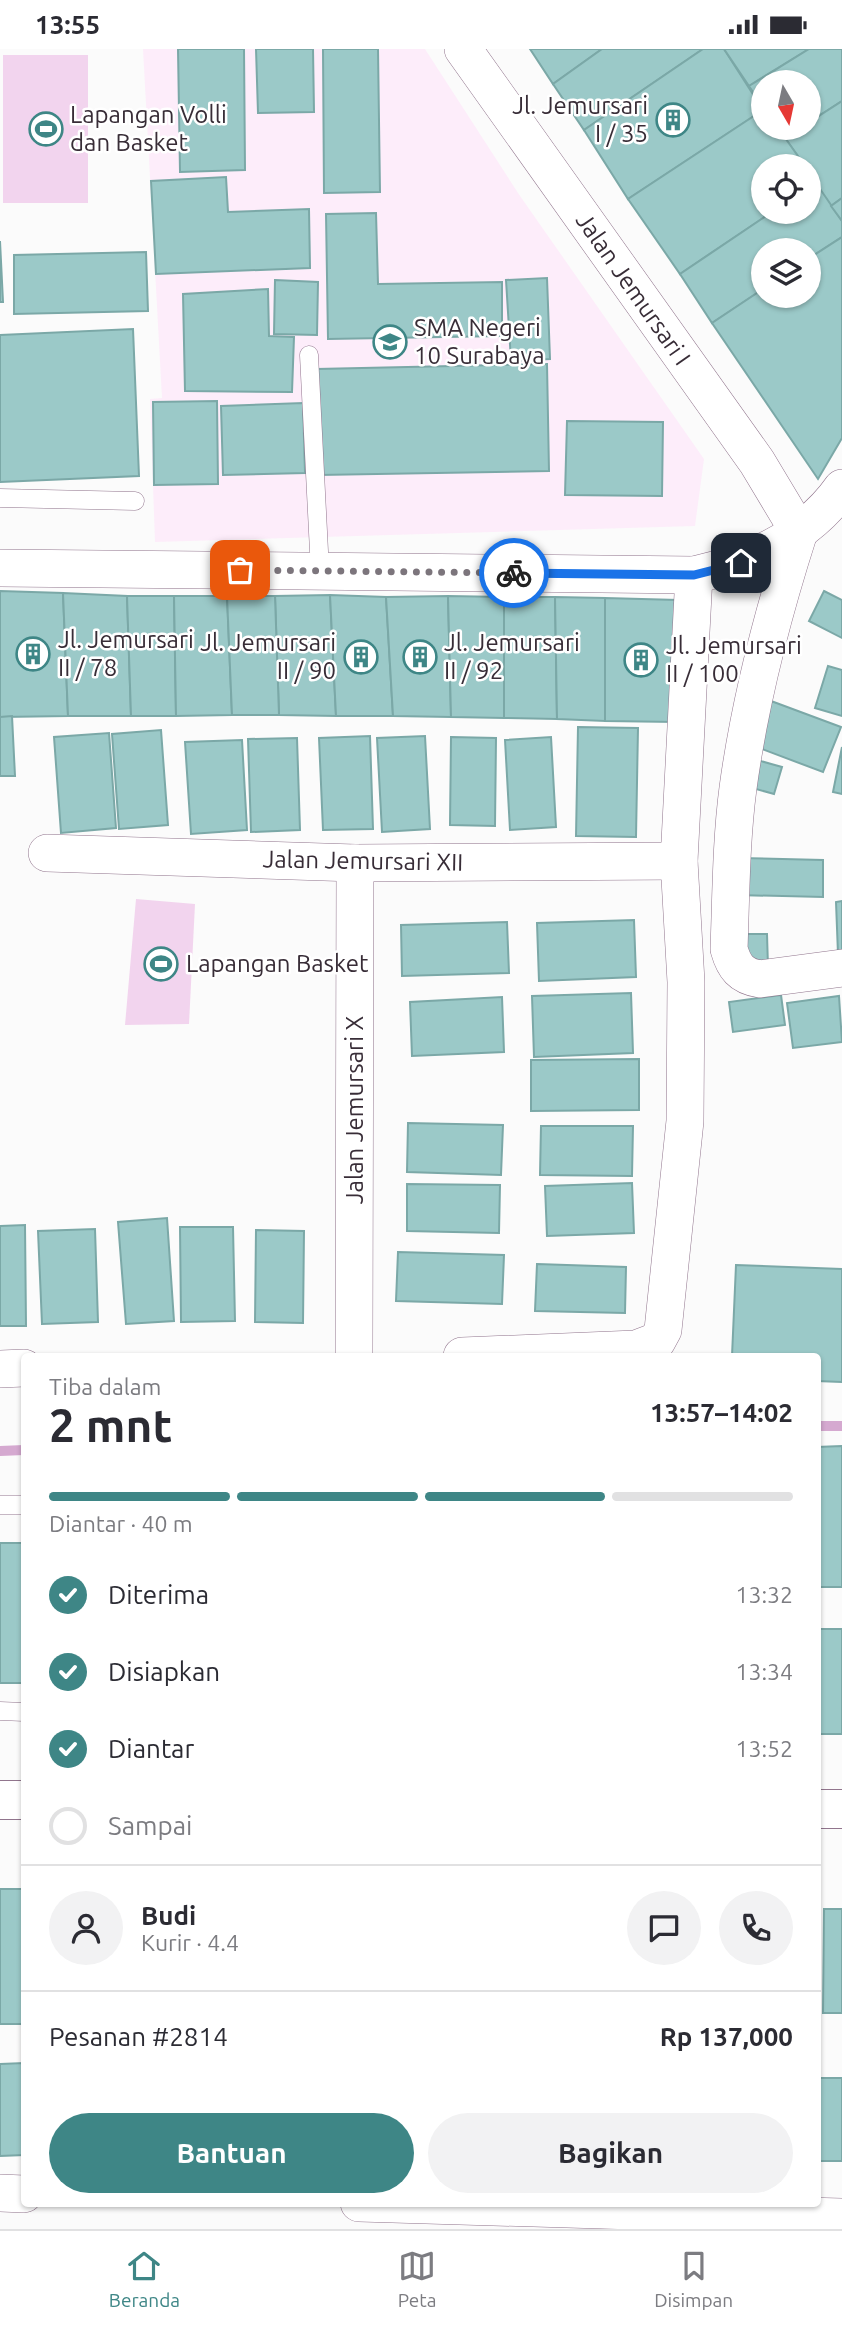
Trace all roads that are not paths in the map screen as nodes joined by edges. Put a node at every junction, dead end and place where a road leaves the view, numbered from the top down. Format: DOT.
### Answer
graph roads {
  1 [pos="463,49"];
  2 [pos="309,355"];
  3 [pos="842,488"];
  4 [pos="0,498"];
  5 [pos="135,501"];
  6 [pos="799,532"];
  7 [pos="0,568"];
  8 [pos="320,571"];
  9 [pos="694,575"];
  10 [pos="47,853"];
  11 [pos="680,861"];
  12 [pos="355,863"];
  13 [pos="842,968"];
  14 [pos="354,1353"];
  15 [pos="537,1353"];
  16 [pos="0,1369"];
  17 [pos="21,1369"];
  18 [pos="0,1505"];
  19 [pos="21,1505"];
  20 [pos="0,1711"];
  21 [pos="21,1712"];
  22 [pos="0,1800"];
  23 [pos="21,1800"];
  24 [pos="821,1809"];
  25 [pos="842,1809"];
  26 [pos="0,2193"];
  27 [pos="21,2194"];
  28 [pos="497,2207"];
  29 [pos="842,2217"];
  1 -- 6 [label="street, Jalan Jemursari I"];
  2 -- 8 [label="lane"];
  3 -- 6 [label="street"];
  4 -- 5 [label="lane"];
  6 -- 9 [label="street"];
  6 -- 13 [label="street"];
  7 -- 8 [label="street"];
  8 -- 9 [label="street"];
  9 -- 11 [label="street"];
  10 -- 12 [label="street, Jalan Jemursari XII"];
  11 -- 12 [label="street, Jalan Jemursari XII"];
  11 -- 15 [label="street"];
  12 -- 14 [label="street, Jalan Jemursari X"];
  16 -- 17 [label="street"];
  18 -- 19 [label="lane"];
  20 -- 21 [label="lane"];
  22 -- 23 [label="main road"];
  24 -- 25 [label="main road"];
  26 -- 27 [label="street"];
  28 -- 29 [label="street"];
}
